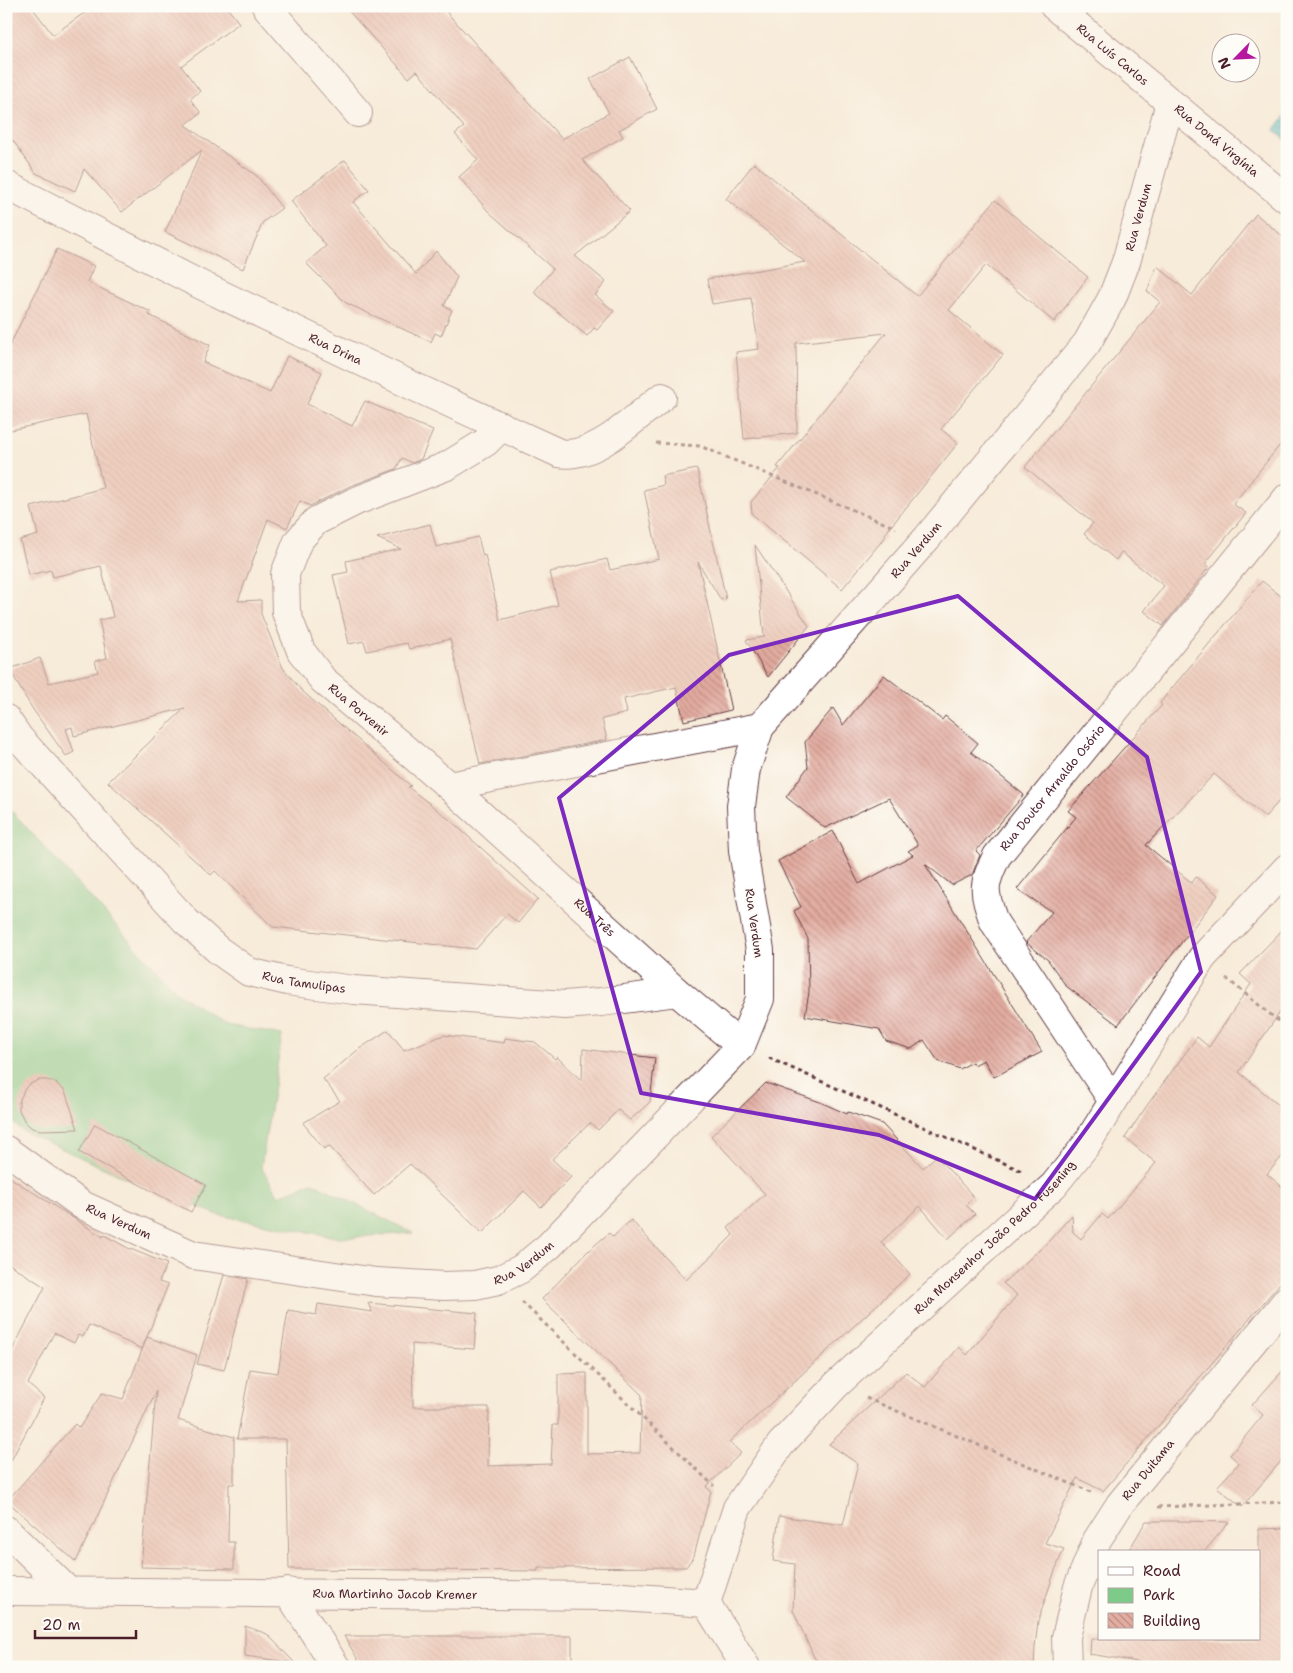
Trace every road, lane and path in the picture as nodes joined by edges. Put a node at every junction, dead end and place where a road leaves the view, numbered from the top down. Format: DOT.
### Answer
graph roads {
  1 [pos="266,6"];
  2 [pos="1054,6"];
  3 [pos="1170,103"];
  4 [pos="358,113"];
  5 [pos="6,185"];
  6 [pos="1287,199"];
  7 [pos="662,397"];
  8 [pos="502,426"];
  9 [pos="609,439"];
  10 [pos="1287,498"];
  11 [pos="927,538"];
  12 [pos="6,720"];
  13 [pos="760,727"];
  14 [pos="449,786"];
  15 [pos="1287,868"];
  16 [pos="1202,958"];
  17 [pos="677,992"];
  18 [pos="1287,1028"];
  19 [pos="741,1046"];
  20 [pos="1113,1101"];
  21 [pos="6,1150"];
  22 [pos="1054,1186"];
  23 [pos="498,1280"];
  24 [pos="1287,1300"];
  25 [pos="836,1385"];
  26 [pos="1287,1502"];
  27 [pos="1120,1504"];
  28 [pos="737,1508"];
  29 [pos="6,1530"];
  30 [pos="6,1591"];
  31 [pos="68,1591"];
  32 [pos="288,1592"];
  33 [pos="706,1603"];
  34 [pos="336,1667"];
  35 [pos="746,1667"];
  36 [pos="1067,1667"];
  1 -- 4 [label="street"];
  2 -- 3 [label="street, Rua Luís Carlos"];
  3 -- 6 [label="street, Rua Doná Virgínia"];
  3 -- 11 [label="street, Rua Verdum"];
  5 -- 8 [label="street, Rua Drina"];
  7 -- 9 [label="street, Rua Drina"];
  8 -- 9 [label="street, Rua Drina"];
  8 -- 14 [label="street, Rua Porvenir"];
  9 -- 11 [label="path"];
  10 -- 20 [label="street, Rua Doutor Arnaldo Osório"];
  11 -- 13 [label="street, Rua Verdum"];
  12 -- 17 [label="street, Rua Tamulipas"];
  13 -- 14 [label="street"];
  13 -- 19 [label="street, Rua Verdum"];
  14 -- 17 [label="street, Rua Três"];
  15 -- 16 [label="street, Rua Monsenhor João Pedro Fusening"];
  16 -- 18 [label="path"];
  16 -- 20 [label="street, Rua Monsenhor João Pedro Fusening"];
  17 -- 19 [label="street, Rua Três"];
  19 -- 22 [label="path"];
  19 -- 23 [label="street, Rua Verdum"];
  20 -- 22 [label="street, Rua Monsenhor João Pedro Fusening"];
  21 -- 23 [label="street, Rua Verdum"];
  22 -- 25 [label="street, Rua Monsenhor João Pedro Fusening"];
  23 -- 28 [label="path"];
  24 -- 27 [label="street, Rua Duitama"];
  25 -- 27 [label="path"];
  25 -- 28 [label="street, Rua Monsenhor João Pedro Fusening"];
  26 -- 27 [label="path"];
  27 -- 36 [label="street, Rua Duitama"];
  28 -- 33 [label="street, Rua Monsenhor João Pedro Fusening"];
  29 -- 31 [label="street"];
  30 -- 31 [label="street, Rua Martinho Jacob Kremer"];
  31 -- 32 [label="street, Rua Martinho Jacob Kremer"];
  32 -- 33 [label="street, Rua Martinho Jacob Kremer"];
  32 -- 34 [label="street"];
  33 -- 35 [label="street"];
}
